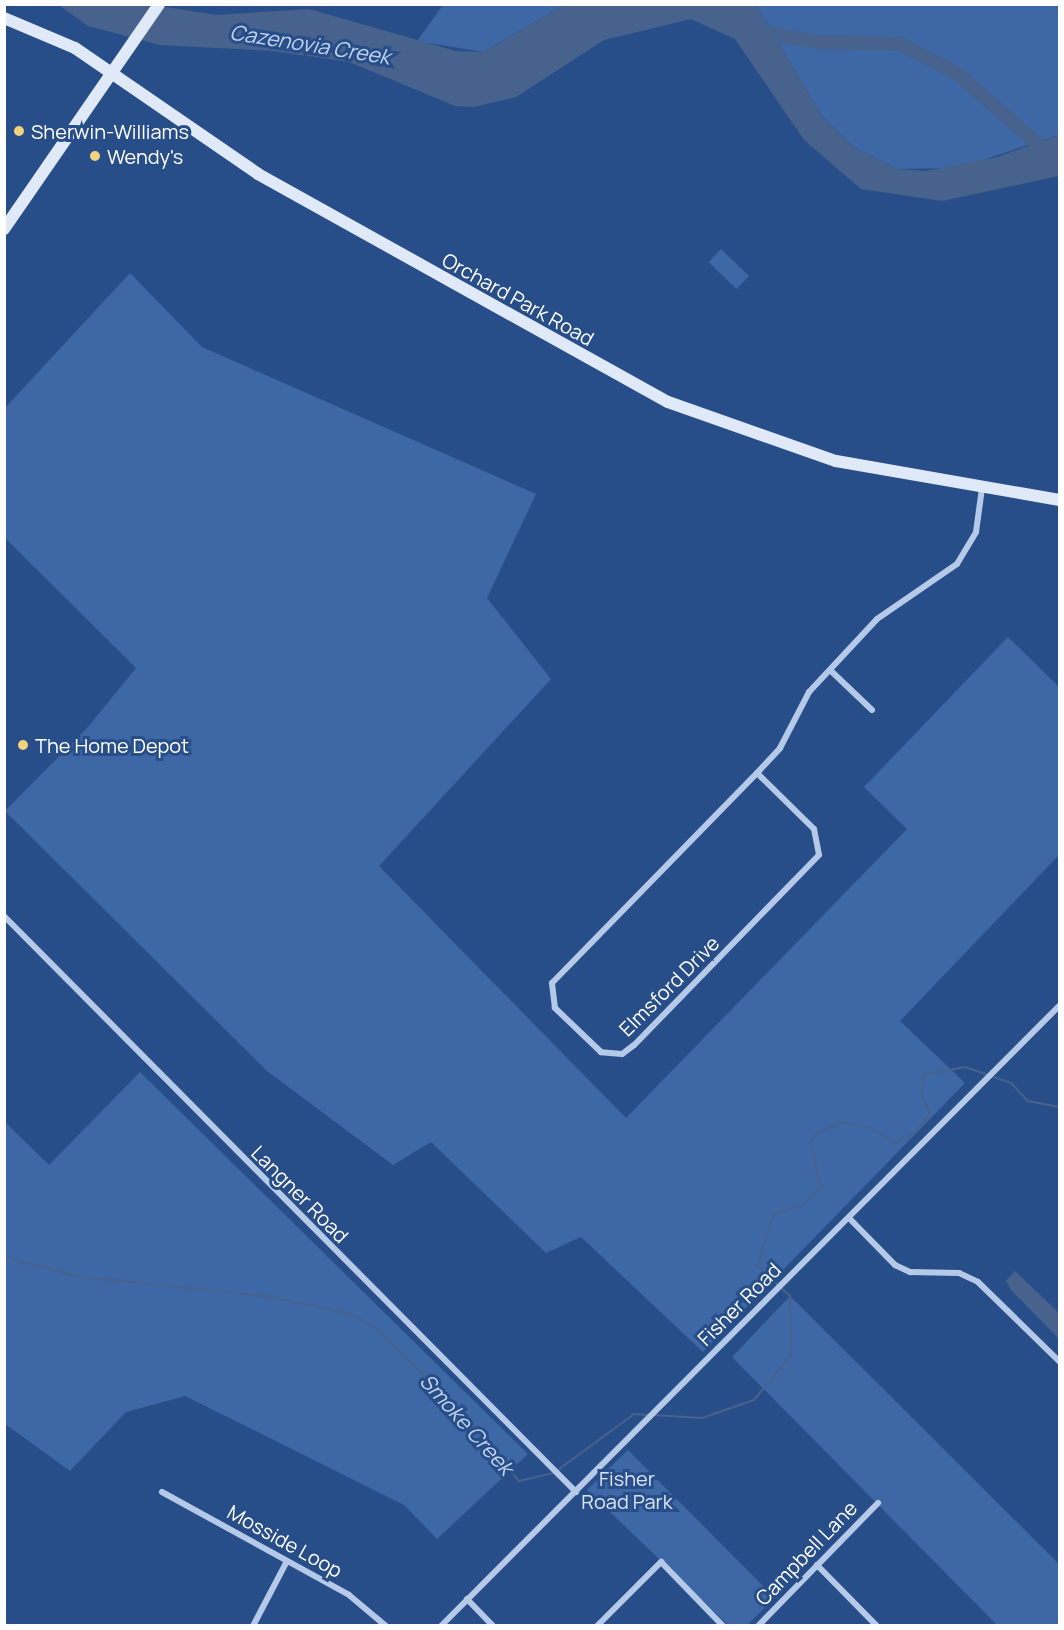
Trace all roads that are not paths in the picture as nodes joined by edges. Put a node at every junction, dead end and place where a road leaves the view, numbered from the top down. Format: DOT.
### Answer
graph roads {
  1 [pos="159,4"];
  2 [pos="4,18"];
  3 [pos="111,71"];
  4 [pos="4,229"];
  5 [pos="982,488"];
  6 [pos="1059,500"];
  7 [pos="830,670"];
  8 [pos="872,710"];
  9 [pos="757,773"];
  10 [pos="4,916"];
  11 [pos="1059,1005"];
  12 [pos="849,1218"];
  13 [pos="1059,1362"];
  14 [pos="162,1492"];
  15 [pos="576,1492"];
  16 [pos="878,1503"];
  17 [pos="287,1561"];
  18 [pos="817,1566"];
  19 [pos="467,1599"];
  20 [pos="253,1626"];
  21 [pos="386,1626"];
  22 [pos="441,1626"];
  23 [pos="494,1626"];
  24 [pos="597,1626"];
  25 [pos="723,1626"];
  26 [pos="758,1626"];
  27 [pos="877,1626"];
  1 -- 3 [label="main road"];
  2 -- 3 [label="main road, Orchard Park Road"];
  3 -- 4 [label="main road"];
  3 -- 5 [label="main road, Orchard Park Road"];
  5 -- 6 [label="main road, Orchard Park Road"];
  5 -- 7 [label="street, Elmsford Drive"];
  7 -- 8 [label="street"];
  7 -- 9 [label="street, Elmsford Drive"];
  9 -- 9 [label="street, Elmsford Drive"];
  10 -- 15 [label="street, Langner Road"];
  11 -- 12 [label="street, Fisher Road"];
  12 -- 13 [label="street"];
  12 -- 15 [label="street, Fisher Road"];
  14 -- 17 [label="street, Mosside Loop"];
  15 -- 19 [label="street, Fisher Road"];
  16 -- 18 [label="street, Campbell Lane"];
  17 -- 20 [label="street"];
  17 -- 21 [label="street, Mosside Loop"];
  18 -- 26 [label="street, Campbell Lane"];
  18 -- 27 [label="street"];
  19 -- 22 [label="street, Fisher Road"];
  19 -- 23 [label="street"];
  24 -- 25 [label="street"];
}
